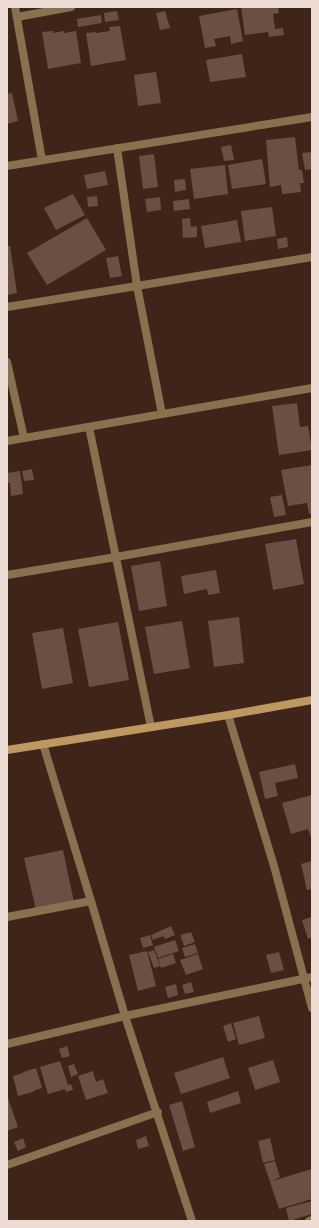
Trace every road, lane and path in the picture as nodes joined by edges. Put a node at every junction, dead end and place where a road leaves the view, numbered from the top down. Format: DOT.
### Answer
graph roads {
  1 [pos="10,7"];
  2 [pos="15,7"];
  3 [pos="71,7"];
  4 [pos="7,8"];
  5 [pos="17,16"];
  6 [pos="312,117"];
  7 [pos="117,148"];
  8 [pos="42,160"];
  9 [pos="7,166"];
  10 [pos="312,256"];
  11 [pos="137,286"];
  12 [pos="7,307"];
  13 [pos="7,362"];
  14 [pos="312,388"];
  15 [pos="162,414"];
  16 [pos="89,427"];
  17 [pos="24,438"];
  18 [pos="7,441"];
  19 [pos="312,522"];
  20 [pos="116,557"];
  21 [pos="7,575"];
  22 [pos="312,700"];
  23 [pos="228,715"];
  24 [pos="151,727"];
  25 [pos="43,744"];
  26 [pos="7,750"];
  27 [pos="91,901"];
  28 [pos="7,917"];
  29 [pos="308,978"];
  30 [pos="312,1008"];
  31 [pos="125,1016"];
  32 [pos="7,1044"];
  33 [pos="158,1112"];
  34 [pos="7,1165"];
  35 [pos="312,1220"];
  36 [pos="192,1221"];
  37 [pos="309,1221"];
  1 -- 4 [label="street"];
  2 -- 5 [label="street"];
  3 -- 5 [label="street"];
  5 -- 8 [label="street"];
  6 -- 7 [label="street"];
  7 -- 8 [label="street"];
  7 -- 11 [label="street"];
  8 -- 9 [label="street"];
  10 -- 11 [label="street"];
  11 -- 12 [label="street"];
  11 -- 15 [label="street"];
  13 -- 17 [label="street"];
  14 -- 15 [label="street"];
  15 -- 16 [label="street"];
  16 -- 17 [label="street"];
  16 -- 20 [label="street"];
  17 -- 18 [label="street"];
  19 -- 20 [label="street"];
  20 -- 21 [label="street"];
  20 -- 24 [label="street"];
  22 -- 23 [label="street"];
  23 -- 24 [label="street"];
  23 -- 29 [label="street"];
  24 -- 25 [label="street"];
  25 -- 26 [label="street"];
  25 -- 27 [label="street"];
  27 -- 28 [label="street"];
  27 -- 31 [label="street"];
  29 -- 30 [label="street"];
  29 -- 31 [label="street"];
  31 -- 32 [label="street"];
  31 -- 33 [label="street"];
  33 -- 34 [label="street"];
  33 -- 36 [label="street"];
  35 -- 37 [label="street"];
}
